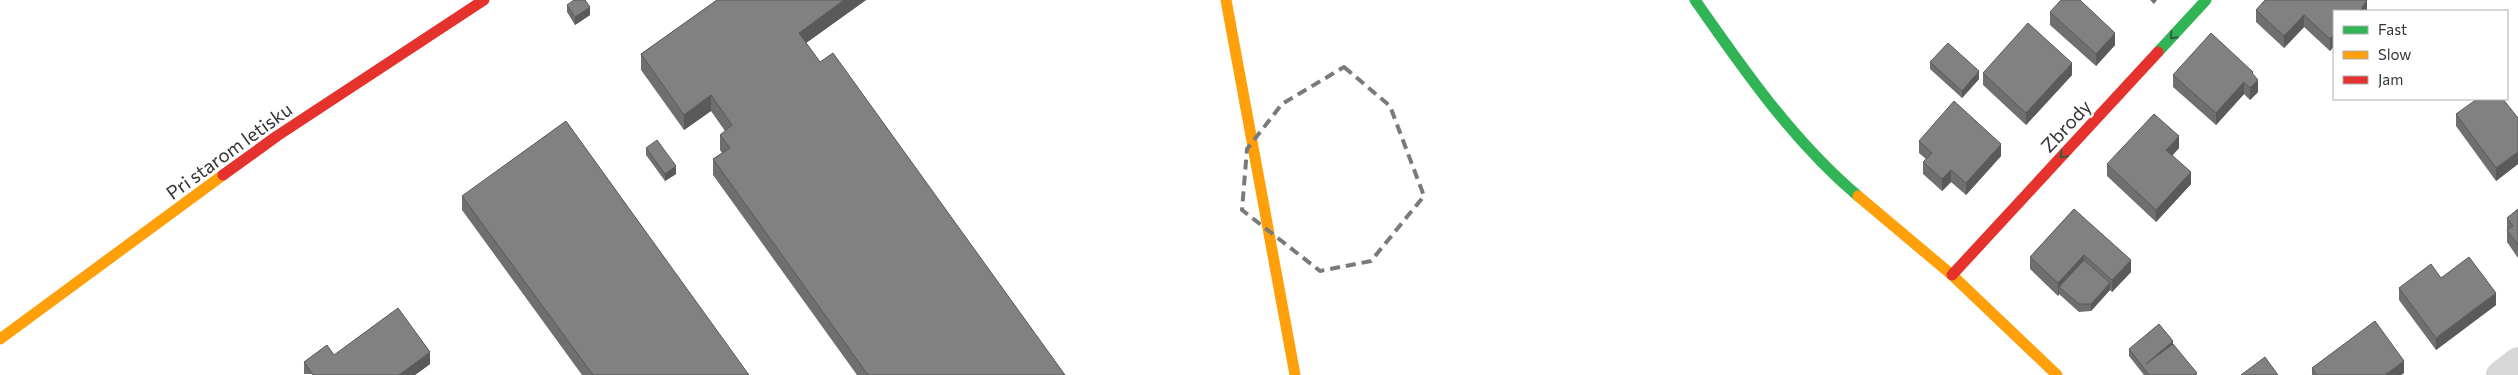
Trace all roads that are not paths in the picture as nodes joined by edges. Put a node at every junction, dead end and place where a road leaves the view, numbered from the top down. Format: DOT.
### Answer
graph roads {
  1 [pos="484,0"];
  2 [pos="1226,0"];
  3 [pos="1695,0"];
  4 [pos="2206,0"];
  5 [pos="1952,275"];
  6 [pos="0,339"];
  7 [pos="2518,361"];
  8 [pos="1295,375"];
  9 [pos="2057,375"];
  10 [pos="2500,375"];
  1 -- 6 [label="street, Pri starom letisku"];
  2 -- 8 [label="street"];
  3 -- 5 [label="street"];
  4 -- 5 [label="street, Zbrody, one-way"];
  5 -- 9 [label="street"];
  7 -- 10 [label="street"];
}
